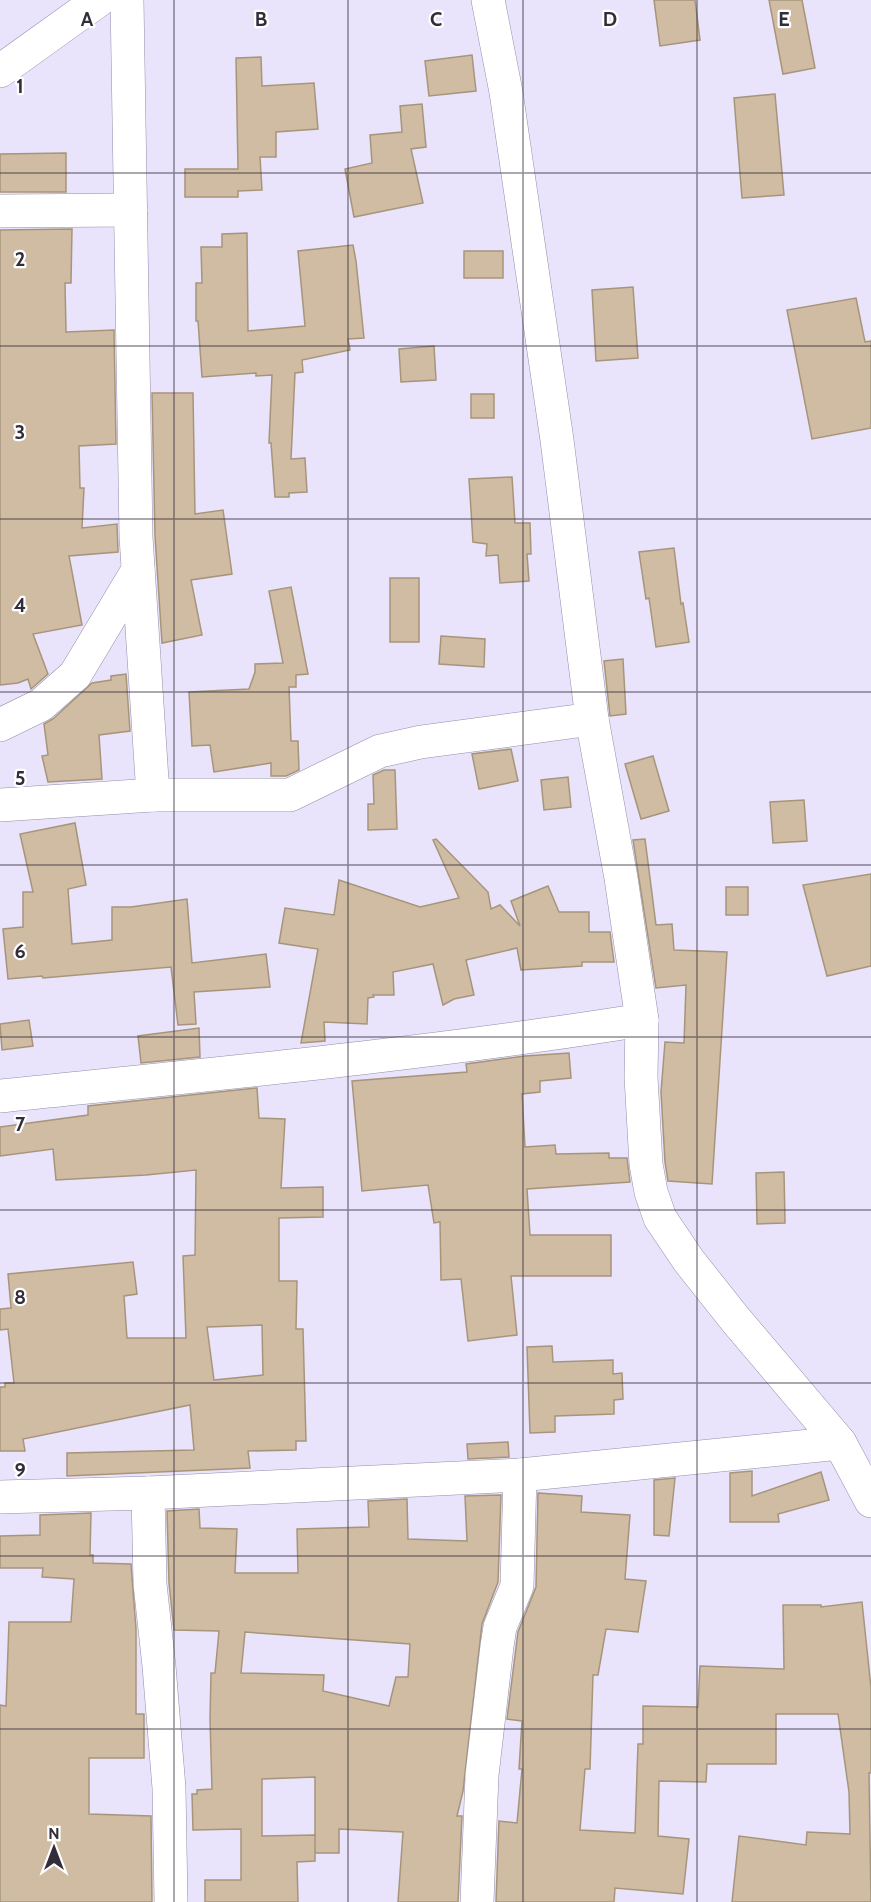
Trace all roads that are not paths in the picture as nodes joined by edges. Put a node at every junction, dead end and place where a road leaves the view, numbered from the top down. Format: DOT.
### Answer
graph roads {
  1 [pos="99,0"];
  2 [pos="127,0"];
  3 [pos="488,0"];
  4 [pos="0,71"];
  5 [pos="131,210"];
  6 [pos="0,211"];
  7 [pos="138,570"];
  8 [pos="592,720"];
  9 [pos="0,725"];
  10 [pos="153,795"];
  11 [pos="0,805"];
  12 [pos="642,1020"];
  13 [pos="0,1096"];
  14 [pos="840,1443"];
  15 [pos="520,1475"];
  16 [pos="148,1493"];
  17 [pos="0,1497"];
  18 [pos="871,1501"];
  19 [pos="171,1902"];
  20 [pos="477,1902"];
  1 -- 4 [label="street"];
  2 -- 5 [label="street"];
  3 -- 8 [label="street"];
  5 -- 6 [label="street"];
  5 -- 7 [label="street"];
  7 -- 9 [label="street"];
  7 -- 10 [label="street"];
  8 -- 10 [label="street"];
  8 -- 12 [label="street"];
  10 -- 11 [label="street"];
  12 -- 13 [label="street"];
  12 -- 14 [label="street"];
  14 -- 15 [label="street"];
  14 -- 18 [label="street"];
  15 -- 16 [label="street"];
  15 -- 20 [label="street"];
  16 -- 17 [label="street"];
  16 -- 19 [label="street"];
}
